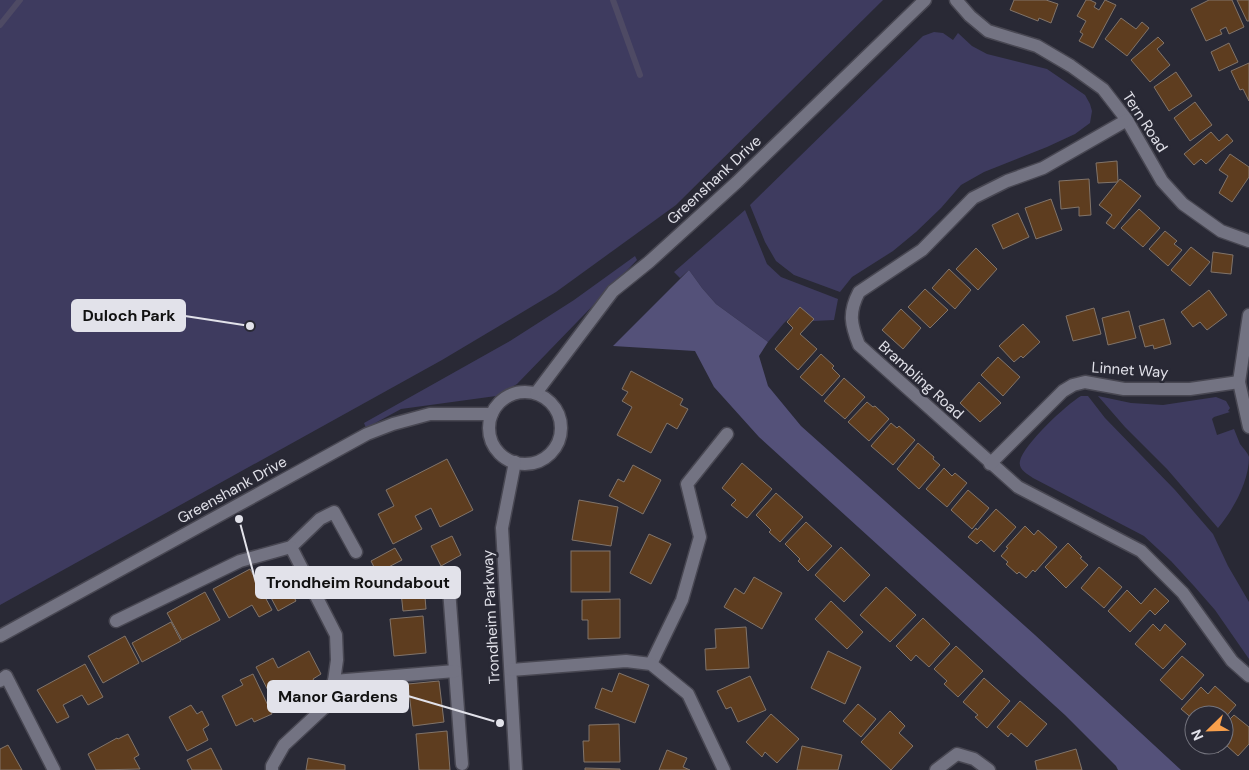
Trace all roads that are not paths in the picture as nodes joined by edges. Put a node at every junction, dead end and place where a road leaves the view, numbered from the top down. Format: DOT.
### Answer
graph roads {
  1 [pos="925,0"];
  2 [pos="956,0"];
  3 [pos="1127,120"];
  4 [pos="1249,241"];
  5 [pos="1249,315"];
  6 [pos="1239,382"];
  7 [pos="536,393"];
  8 [pos="492,414"];
  9 [pos="1249,427"];
  10 [pos="727,434"];
  11 [pos="515,462"];
  12 [pos="990,464"];
  13 [pos="291,547"];
  14 [pos="356,552"];
  15 [pos="449,589"];
  16 [pos="116,621"];
  17 [pos="0,636"];
  18 [pos="651,664"];
  19 [pos="511,670"];
  20 [pos="455,671"];
  21 [pos="1249,676"];
  22 [pos="3,678"];
  23 [pos="334,681"];
  24 [pos="462,764"];
  25 [pos="54,770"];
  26 [pos="272,770"];
  27 [pos="516,770"];
  28 [pos="724,770"];
  29 [pos="936,770"];
  30 [pos="989,770"];
  1 -- 7 [label="street, Greenshank Drive"];
  2 -- 3 [label="street, Tern Road"];
  3 -- 4 [label="street, Tern Road"];
  3 -- 12 [label="street, Brambling Road"];
  5 -- 6 [label="street"];
  6 -- 9 [label="street"];
  6 -- 12 [label="street, Linnet Way"];
  7 -- 8 [label="street"];
  7 -- 11 [label="street"];
  8 -- 11 [label="street"];
  8 -- 17 [label="street, Greenshank Drive"];
  10 -- 18 [label="street"];
  11 -- 19 [label="street, Trondheim Parkway"];
  12 -- 21 [label="street, Brambling Road"];
  13 -- 14 [label="street"];
  13 -- 16 [label="street"];
  13 -- 23 [label="street"];
  15 -- 20 [label="street"];
  18 -- 19 [label="street"];
  18 -- 28 [label="street"];
  19 -- 27 [label="street, Trondheim Parkway"];
  20 -- 23 [label="street"];
  20 -- 24 [label="street"];
  22 -- 25 [label="street"];
  23 -- 26 [label="street"];
  29 -- 30 [label="street"];
}
